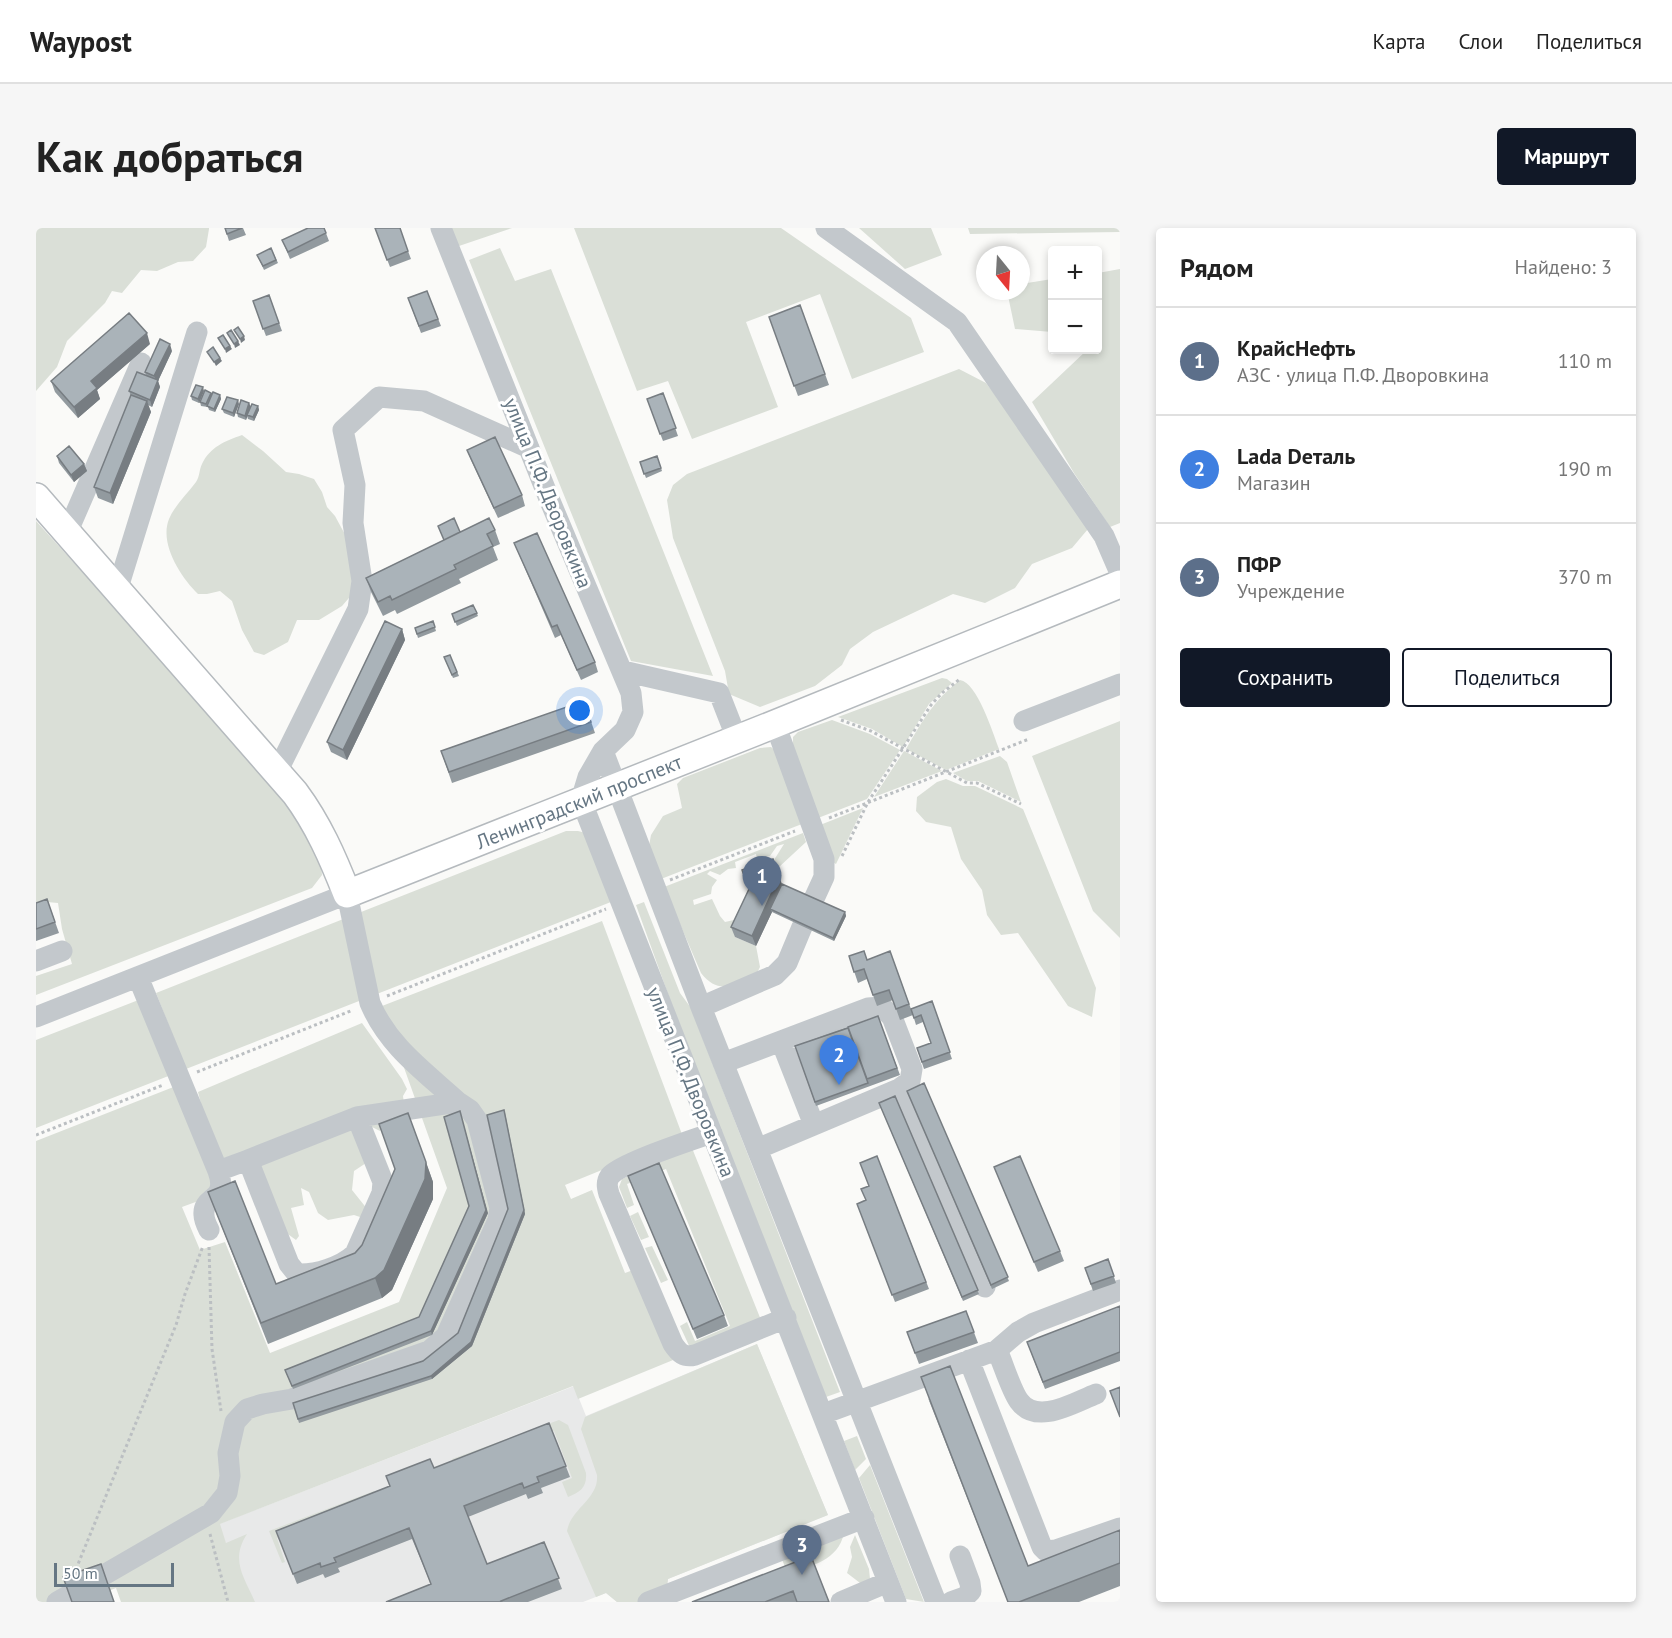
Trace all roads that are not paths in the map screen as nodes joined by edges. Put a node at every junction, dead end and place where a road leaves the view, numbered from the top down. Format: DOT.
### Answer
graph roads {
  1 [pos="441,228"];
  2 [pos="826,228"];
  3 [pos="196,332"];
  4 [pos="141,363"];
  5 [pos="529,448"];
  6 [pos="36,497"];
  7 [pos="68,533"];
  8 [pos="1120,573"];
  9 [pos="1120,584"];
  10 [pos="117,591"];
  11 [pos="623,671"];
  12 [pos="1120,684"];
  13 [pos="775,724"];
  14 [pos="1032,728"];
  15 [pos="737,739"];
  16 [pos="603,751"];
  17 [pos="278,772"];
  18 [pos="617,787"];
  19 [pos="581,801"];
  20 [pos="347,894"];
  21 [pos="813,901"];
  22 [pos="802,927"];
  23 [pos="62,951"];
  24 [pos="36,961"];
  25 [pos="138,977"];
  26 [pos="701,1007"];
  27 [pos="36,1017"];
  28 [pos="781,1041"];
  29 [pos="723,1063"];
  30 [pos="900,1089"];
  31 [pos="458,1102"];
  32 [pos="357,1117"];
  33 [pos="814,1125"];
  34 [pos="712,1133"];
  35 [pos="757,1149"];
  36 [pos="248,1160"];
  37 [pos="218,1171"];
  38 [pos="209,1230"];
  39 [pos="985,1287"];
  40 [pos="1120,1290"];
  41 [pos="786,1318"];
  42 [pos="998,1350"];
  43 [pos="969,1360"];
  44 [pos="1096,1394"];
  45 [pos="856,1401"];
  46 [pos="823,1414"];
  47 [pos="864,1518"];
  48 [pos="1120,1528"];
  49 [pos="960,1556"];
  50 [pos="888,1582"];
  51 [pos="61,1599"];
  52 [pos="648,1602"];
  53 [pos="841,1602"];
  54 [pos="896,1602"];
  55 [pos="936,1602"];
  56 [pos="951,1602"];
  1 -- 5 [label="street, улица П.Ф. Дворовкина"];
  2 -- 8 [label="street"];
  3 -- 10 [label="street"];
  4 -- 7 [label="street"];
  5 -- 11 [label="street, улица П.Ф. Дворовкина"];
  5 -- 17 [label="street"];
  6 -- 7 [label="main road"];
  7 -- 10 [label="main road"];
  9 -- 13 [label="main road, Ленинградский проспект"];
  10 -- 17 [label="main road"];
  11 -- 15 [label="street"];
  11 -- 16 [label="street, улица П.Ф. Дворовкина"];
  12 -- 14 [label="street"];
  13 -- 15 [label="main road, Ленинградский проспект"];
  13 -- 21 [label="street"];
  15 -- 18 [label="main road, Ленинградский проспект"];
  16 -- 18 [label="street, улица П.Ф. Дворовкина"];
  16 -- 19 [label="street, улица П.Ф. Дворовкина"];
  17 -- 20 [label="main road"];
  18 -- 19 [label="main road, Ленинградский проспект"];
  18 -- 26 [label="street, улица П.Ф. Дворовкина"];
  19 -- 20 [label="main road, Ленинградский проспект"];
  19 -- 34 [label="street, улица П.Ф. Дворовкина"];
  20 -- 25 [label="street, Ленинградский проспект"];
  20 -- 31 [label="street"];
  22 -- 26 [label="street"];
  23 -- 24 [label="street"];
  25 -- 27 [label="street, Ленинградский проспект"];
  25 -- 37 [label="street"];
  26 -- 29 [label="street, улица П.Ф. Дворовкина"];
  28 -- 29 [label="street"];
  28 -- 30 [label="street"];
  28 -- 33 [label="street"];
  29 -- 35 [label="street, улица П.Ф. Дворовкина"];
  30 -- 33 [label="street"];
  30 -- 39 [label="street"];
  31 -- 32 [label="street"];
  31 -- 51 [label="street"];
  32 -- 36 [label="street"];
  32 -- 36 [label="street"];
  33 -- 35 [label="street"];
  34 -- 41 [label="street, улица П.Ф. Дворовкина"];
  34 -- 41 [label="street"];
  35 -- 45 [label="street, улица П.Ф. Дворовкина"];
  36 -- 37 [label="street"];
  37 -- 38 [label="street"];
  40 -- 42 [label="street"];
  41 -- 46 [label="street, улица П.Ф. Дворовкина"];
  42 -- 43 [label="street"];
  42 -- 44 [label="street"];
  43 -- 45 [label="street"];
  43 -- 48 [label="street"];
  45 -- 46 [label="street"];
  45 -- 55 [label="street, улица П.Ф. Дворовкина"];
  46 -- 47 [label="street, улица П.Ф. Дворовкина"];
  47 -- 50 [label="street, улица П.Ф. Дворовкина"];
  47 -- 52 [label="street"];
  49 -- 56 [label="street"];
  50 -- 53 [label="street"];
  50 -- 54 [label="street, улица П.Ф. Дворовкина"];
}
